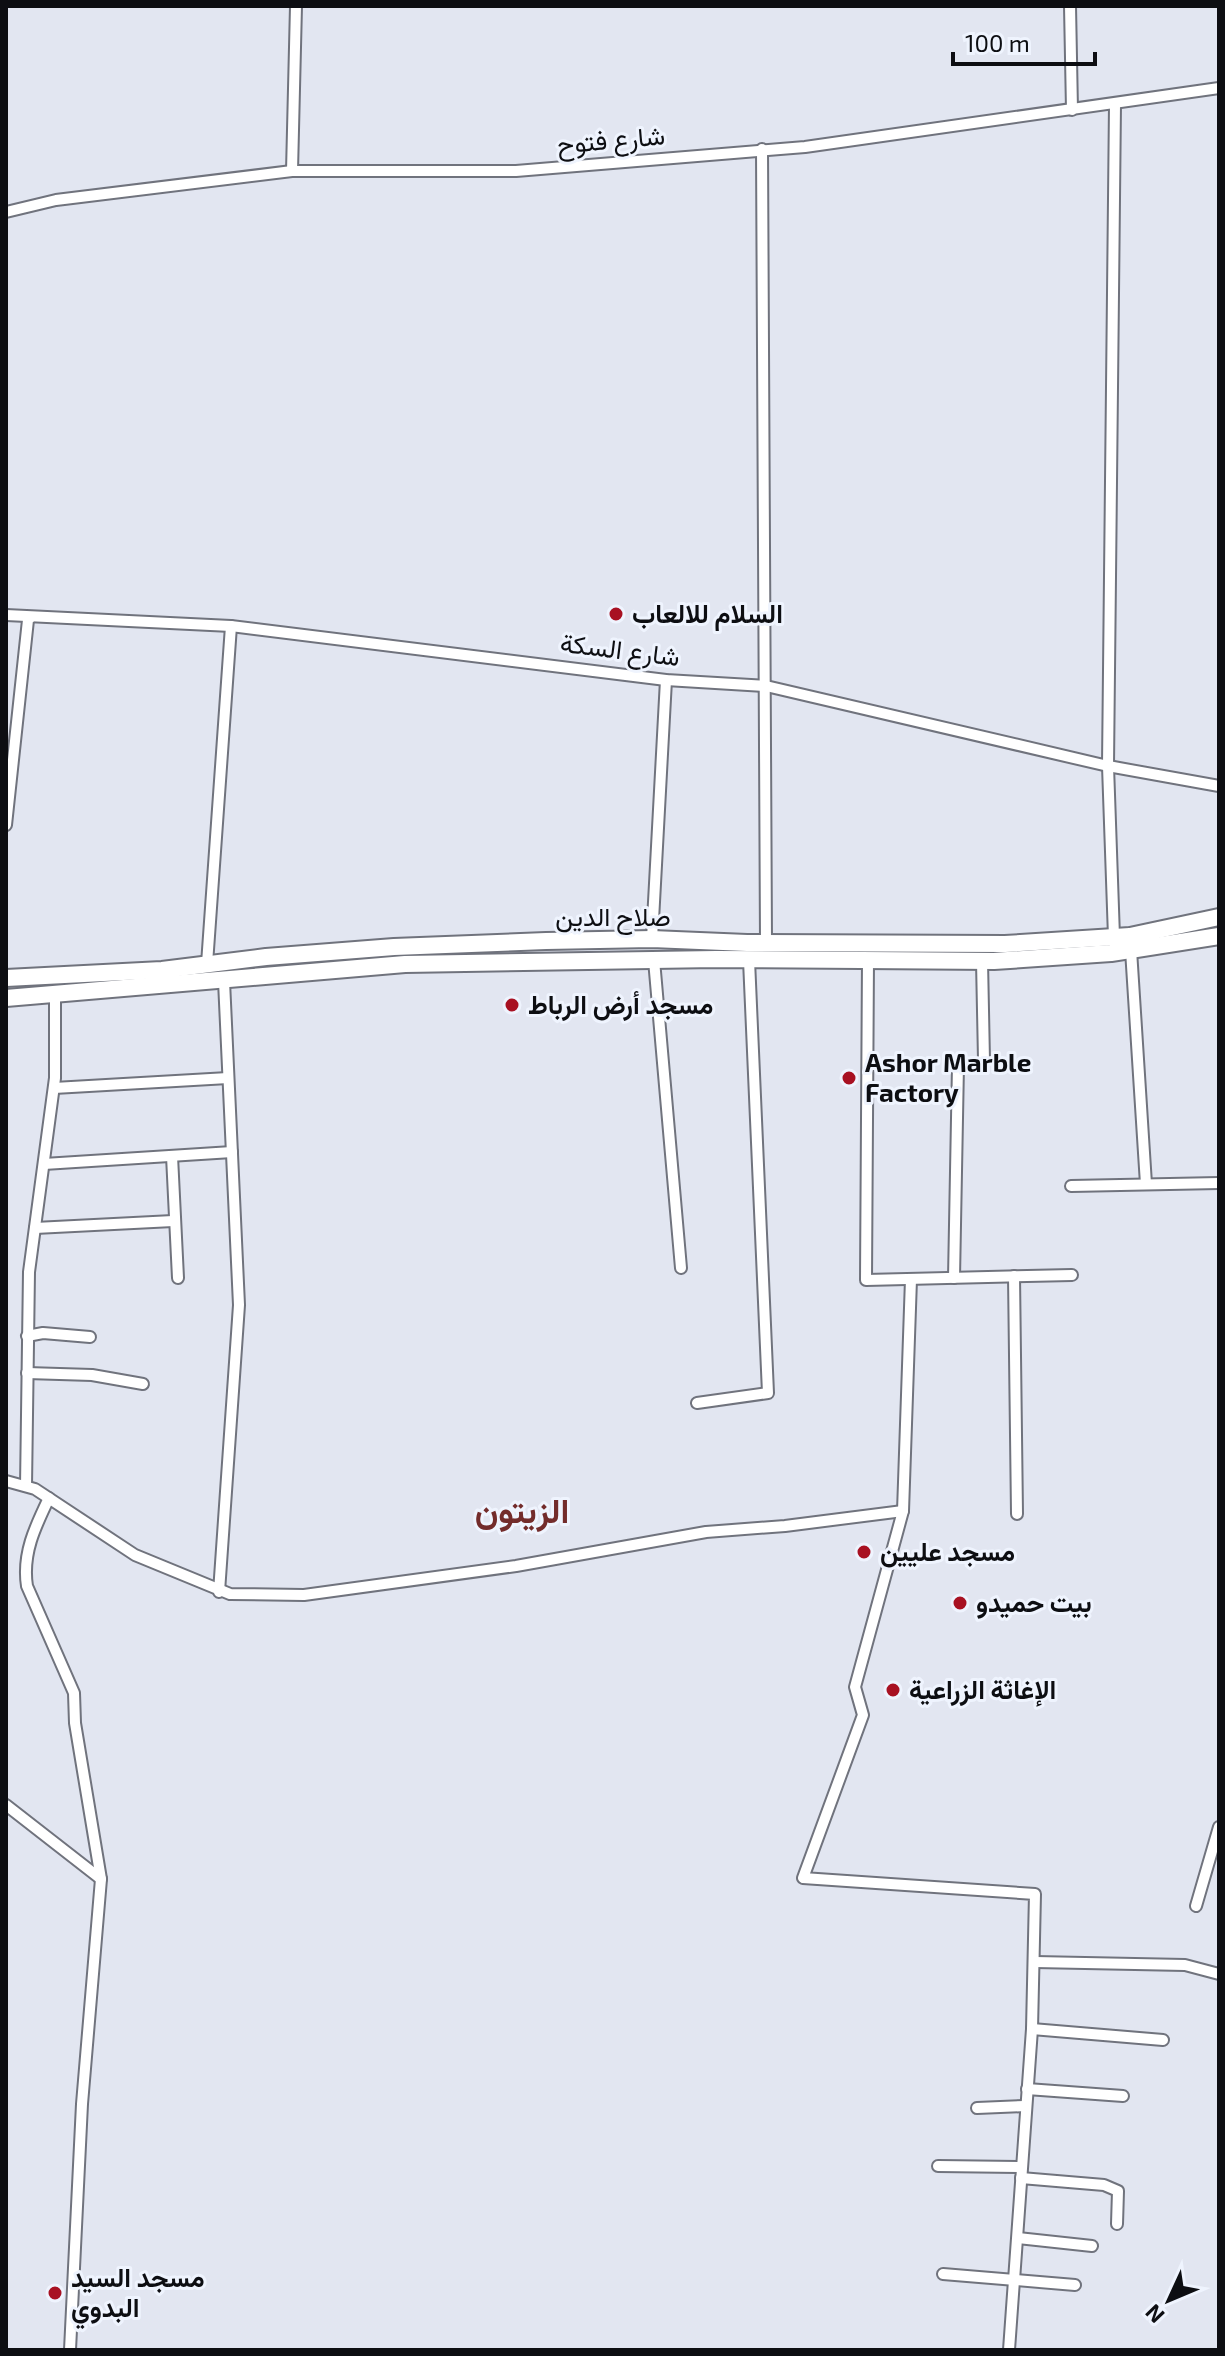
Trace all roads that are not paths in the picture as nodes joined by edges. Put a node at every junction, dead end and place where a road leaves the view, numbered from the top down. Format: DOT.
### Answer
graph roads {
  1 [pos="296,6"];
  2 [pos="1070,6"];
  3 [pos="1219,88"];
  4 [pos="1115,104"];
  5 [pos="1072,110"];
  6 [pos="762,149"];
  7 [pos="292,171"];
  8 [pos="6,212"];
  9 [pos="6,615"];
  10 [pos="31,617"];
  11 [pos="231,626"];
  12 [pos="666,680"];
  13 [pos="766,686"];
  14 [pos="1108,766"];
  15 [pos="1219,786"];
  16 [pos="6,825"];
  17 [pos="1219,917"];
  18 [pos="1219,936"];
  19 [pos="1114,937"];
  20 [pos="652,939"];
  21 [pos="766,942"];
  22 [pos="1131,950"];
  23 [pos="654,960"];
  24 [pos="749,960"];
  25 [pos="868,960"];
  26 [pos="982,961"];
  27 [pos="207,964"];
  28 [pos="6,978"];
  29 [pos="224,981"];
  30 [pos="55,995"];
  31 [pos="6,998"];
  32 [pos="984,1060"];
  33 [pos="958,1065"];
  34 [pos="228,1078"];
  35 [pos="54,1088"];
  36 [pos="232,1152"];
  37 [pos="172,1156"];
  38 [pos="44,1164"];
  39 [pos="1219,1183"];
  40 [pos="1146,1184"];
  41 [pos="1071,1186"];
  42 [pos="173,1221"];
  43 [pos="35,1228"];
  44 [pos="681,1268"];
  45 [pos="1072,1275"];
  46 [pos="1014,1276"];
  47 [pos="178,1278"];
  48 [pos="954,1278"];
  49 [pos="911,1279"];
  50 [pos="27,1336"];
  51 [pos="90,1337"];
  52 [pos="27,1373"];
  53 [pos="143,1384"];
  54 [pos="697,1403"];
  55 [pos="6,1481"];
  56 [pos="26,1486"];
  57 [pos="49,1498"];
  58 [pos="903,1511"];
  59 [pos="1017,1514"];
  60 [pos="219,1592"];
  61 [pos="6,1805"];
  62 [pos="1219,1827"];
  63 [pos="101,1879"];
  64 [pos="1196,1906"];
  65 [pos="1035,1962"];
  66 [pos="1219,1974"];
  67 [pos="1032,2029"];
  68 [pos="1163,2040"];
  69 [pos="1027,2089"];
  70 [pos="1123,2096"];
  71 [pos="1025,2106"];
  72 [pos="977,2108"];
  73 [pos="938,2166"];
  74 [pos="1021,2173"];
  75 [pos="1117,2224"];
  76 [pos="1018,2238"];
  77 [pos="1092,2246"];
  78 [pos="943,2274"];
  79 [pos="1015,2279"];
  80 [pos="1075,2285"];
  81 [pos="70,2350"];
  82 [pos="1009,2350"];
  1 -- 7 [label="street"];
  2 -- 5 [label="street"];
  3 -- 4 [label="street, شارع فتوح"];
  4 -- 5 [label="street, شارع فتوح"];
  4 -- 14 [label="street"];
  5 -- 6 [label="street, شارع فتوح"];
  6 -- 7 [label="street, شارع فتوح"];
  6 -- 13 [label="street"];
  7 -- 8 [label="street, شارع فتوح"];
  9 -- 10 [label="street, شارع السكة"];
  10 -- 11 [label="street, شارع السكة"];
  10 -- 16 [label="street"];
  11 -- 12 [label="street, شارع السكة"];
  11 -- 27 [label="street"];
  12 -- 13 [label="street, شارع السكة"];
  12 -- 20 [label="street"];
  13 -- 14 [label="street, شارع السكة"];
  13 -- 21 [label="street"];
  14 -- 15 [label="street, شارع السكة"];
  14 -- 19 [label="street"];
  17 -- 19 [label="highway, صلاح الدين"];
  18 -- 22 [label="highway, صلاح الدين"];
  19 -- 21 [label="highway, صلاح الدين"];
  20 -- 21 [label="highway, صلاح الدين"];
  20 -- 27 [label="highway, صلاح الدين"];
  22 -- 26 [label="highway, صلاح الدين"];
  22 -- 40 [label="street"];
  23 -- 24 [label="highway, صلاح الدين"];
  23 -- 29 [label="highway, صلاح الدين"];
  23 -- 44 [label="street"];
  24 -- 25 [label="highway, صلاح الدين"];
  24 -- 54 [label="street"];
  25 -- 26 [label="highway, صلاح الدين"];
  25 -- 49 [label="street"];
  26 -- 32 [label="street"];
  27 -- 28 [label="highway, صلاح الدين"];
  29 -- 30 [label="highway, صلاح الدين"];
  29 -- 34 [label="street"];
  30 -- 31 [label="highway, صلاح الدين"];
  30 -- 35 [label="street"];
  33 -- 48 [label="street"];
  34 -- 35 [label="street"];
  34 -- 36 [label="street"];
  35 -- 38 [label="street"];
  36 -- 37 [label="street"];
  36 -- 60 [label="street"];
  37 -- 38 [label="street"];
  37 -- 42 [label="street"];
  38 -- 43 [label="street"];
  39 -- 40 [label="street"];
  40 -- 41 [label="street"];
  42 -- 43 [label="street"];
  42 -- 47 [label="street"];
  43 -- 50 [label="street"];
  45 -- 46 [label="street"];
  46 -- 48 [label="street"];
  46 -- 59 [label="street"];
  48 -- 49 [label="street"];
  49 -- 58 [label="street"];
  50 -- 51 [label="street"];
  50 -- 52 [label="street"];
  52 -- 53 [label="street"];
  52 -- 56 [label="street"];
  55 -- 56 [label="street"];
  56 -- 57 [label="street"];
  57 -- 60 [label="street"];
  57 -- 63 [label="street"];
  58 -- 60 [label="street"];
  58 -- 65 [label="street"];
  61 -- 63 [label="street"];
  62 -- 64 [label="street"];
  63 -- 81 [label="street"];
  65 -- 66 [label="street"];
  65 -- 67 [label="street"];
  67 -- 68 [label="street"];
  67 -- 69 [label="street"];
  69 -- 70 [label="street"];
  69 -- 71 [label="street"];
  71 -- 72 [label="street"];
  71 -- 74 [label="street"];
  73 -- 74 [label="street"];
  74 -- 75 [label="street"];
  74 -- 76 [label="street"];
  76 -- 77 [label="street"];
  76 -- 79 [label="street"];
  78 -- 79 [label="street"];
  79 -- 80 [label="street"];
  79 -- 82 [label="street"];
}
